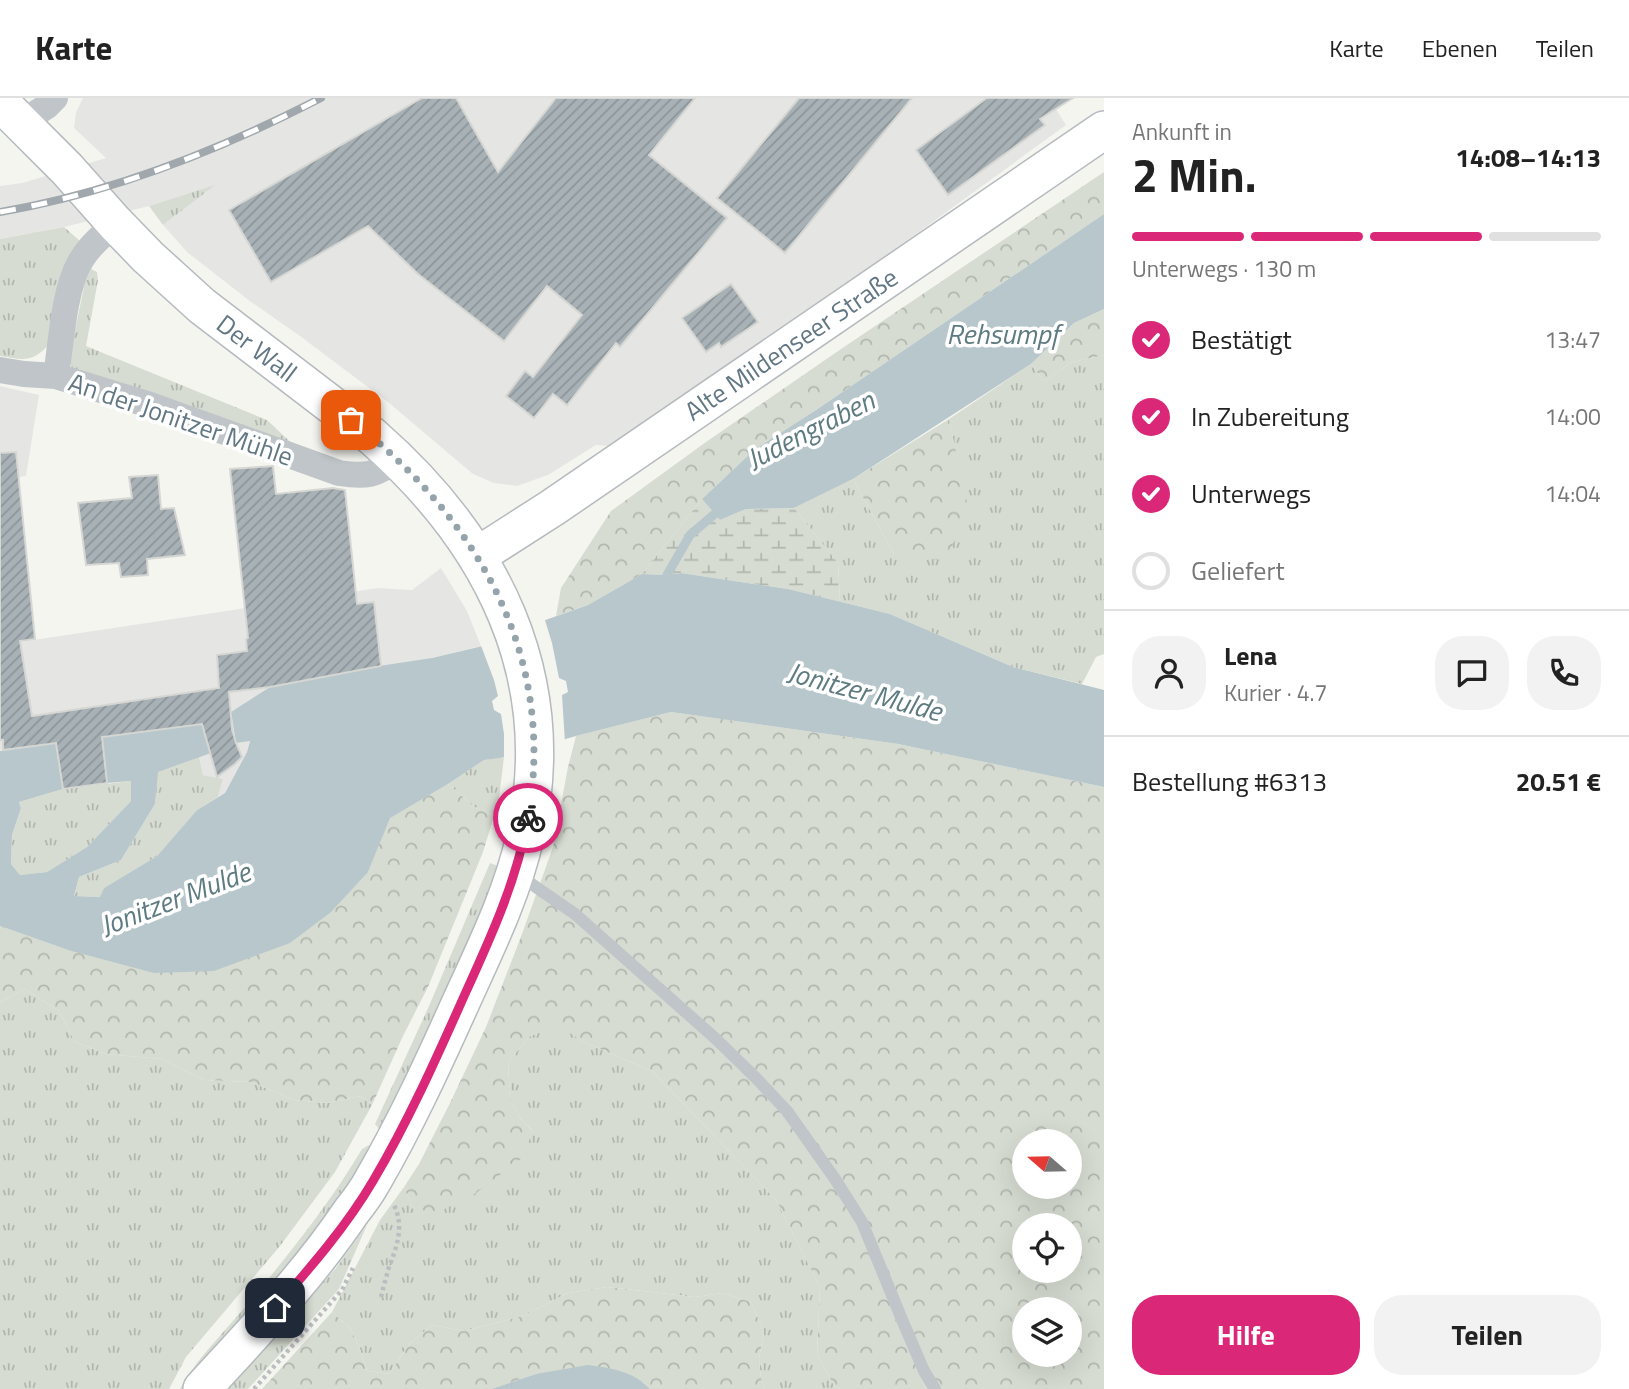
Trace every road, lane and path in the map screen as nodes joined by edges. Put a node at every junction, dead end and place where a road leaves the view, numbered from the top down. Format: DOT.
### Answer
graph roads {
  1 [pos="55,98"];
  2 [pos="11,118"];
  3 [pos="1104,130"];
  4 [pos="115,223"];
  5 [pos="0,370"];
  6 [pos="55,376"];
  7 [pos="397,458"];
  8 [pos="477,556"];
  9 [pos="516,871"];
  10 [pos="373,1182"];
  11 [pos="381,1297"];
  12 [pos="202,1389"];
  13 [pos="935,1389"];
  1 -- 2 [label="street"];
  2 -- 4 [label="main road, Der Wall"];
  3 -- 8 [label="main road, Alte Mildenseer Straße"];
  4 -- 6 [label="street"];
  4 -- 7 [label="main road, Der Wall"];
  5 -- 6 [label="street, An der Jonitzer Mühle"];
  6 -- 7 [label="street, An der Jonitzer Mühle"];
  7 -- 8 [label="main road, Der Wall"];
  8 -- 9 [label="main road, Der Wall"];
  9 -- 10 [label="main road, Der Wall"];
  9 -- 13 [label="lane"];
  10 -- 11 [label="path"];
  10 -- 12 [label="main road, Der Wall"];
}
